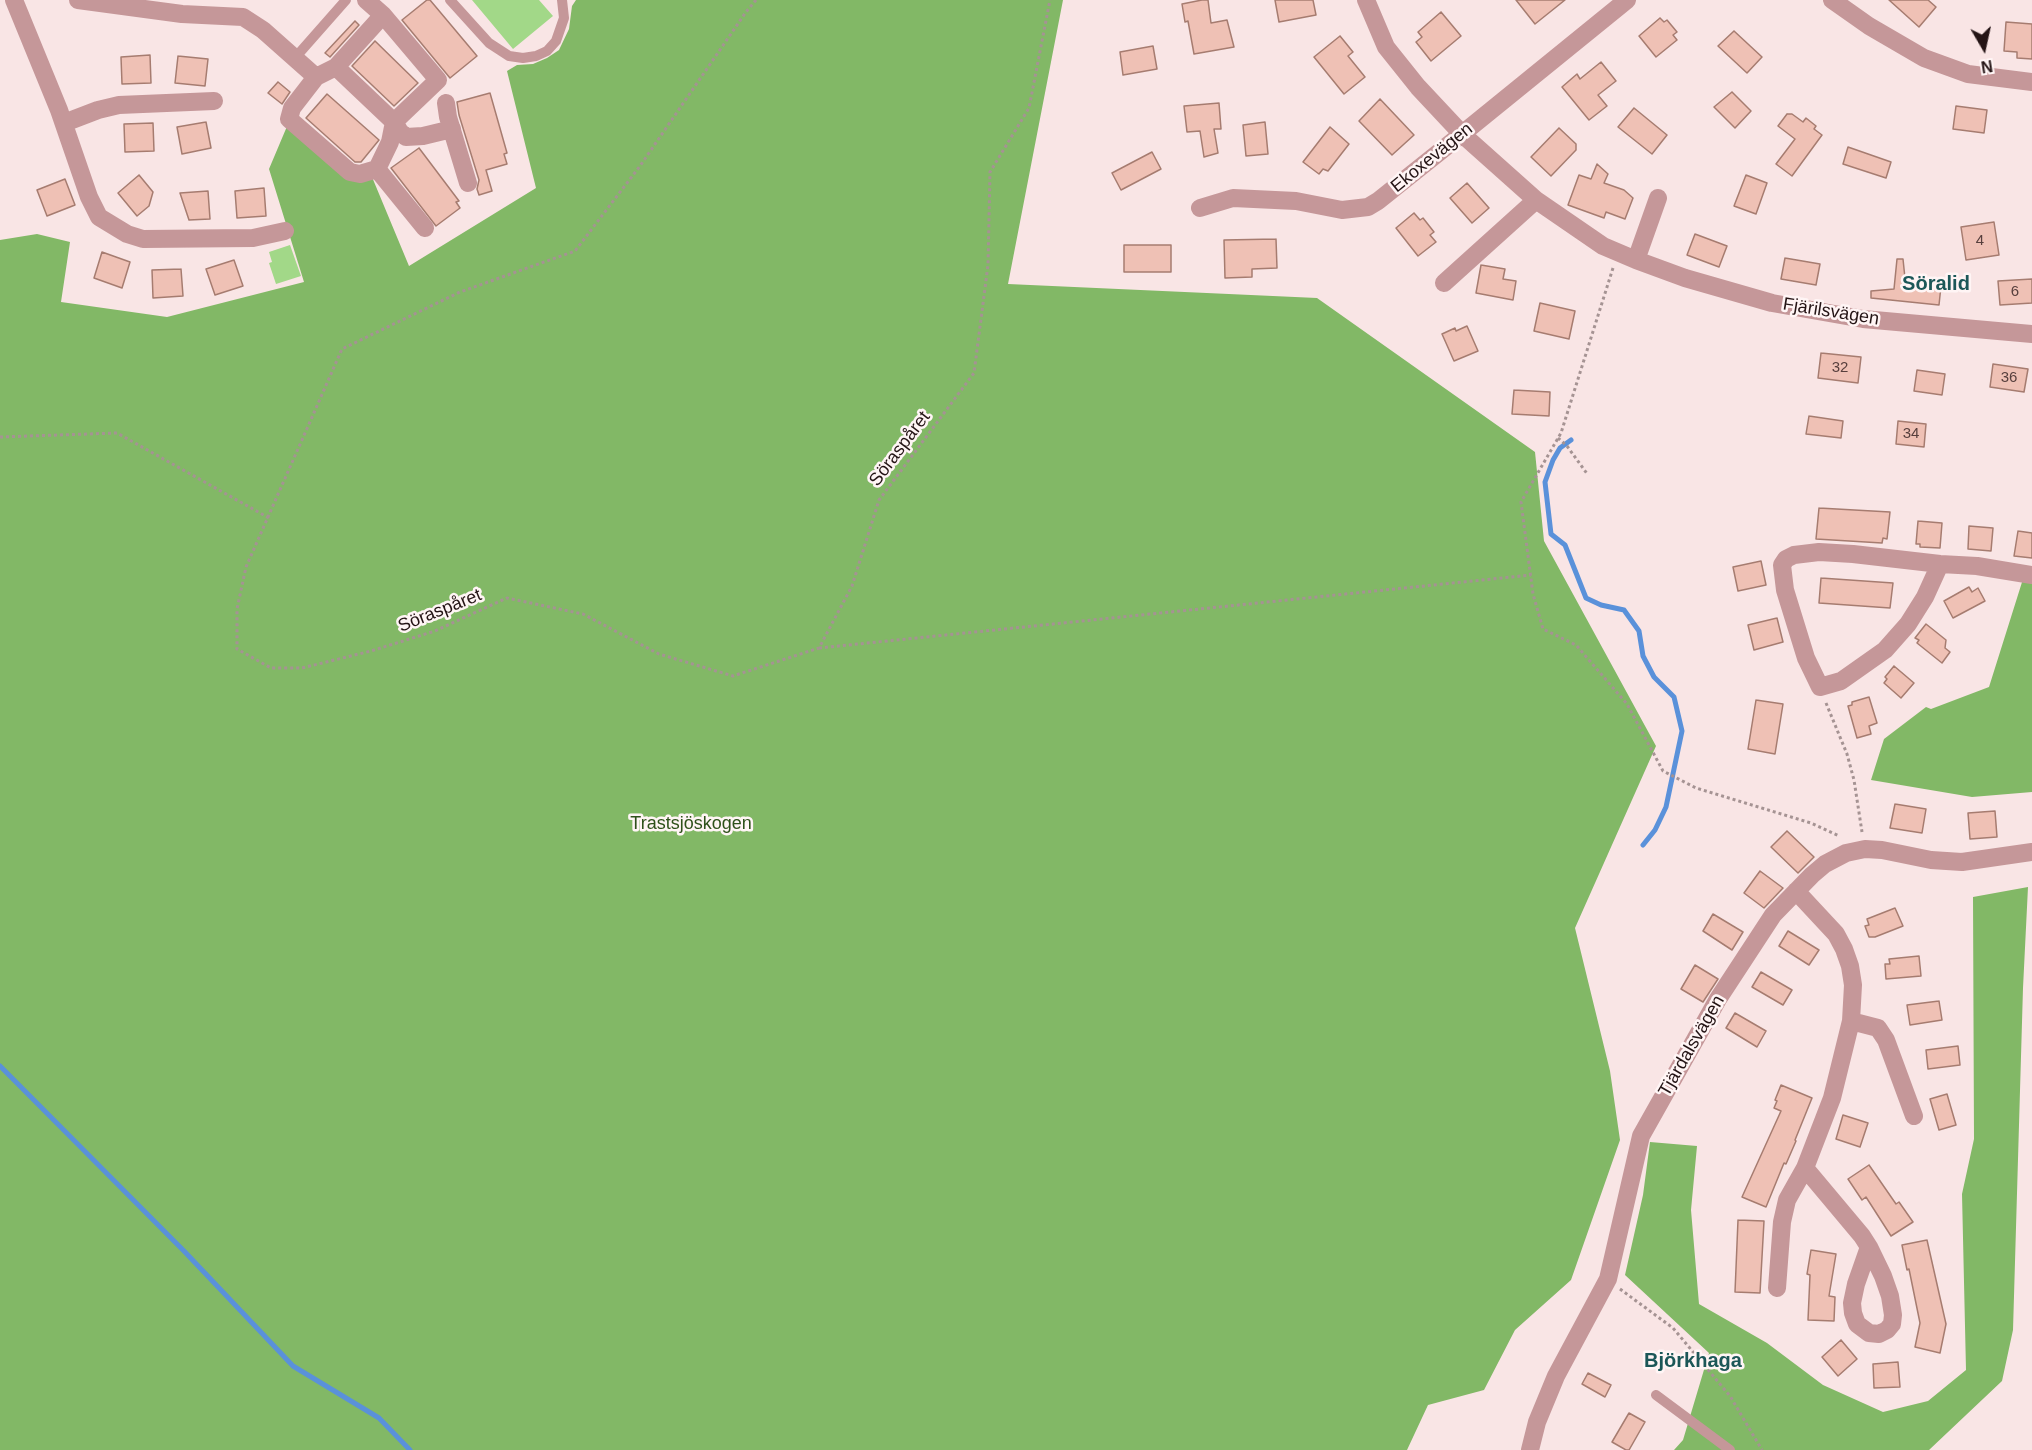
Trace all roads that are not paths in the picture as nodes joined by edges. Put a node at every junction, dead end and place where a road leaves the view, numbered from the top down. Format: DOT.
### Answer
graph roads {
  1 [pos="14,0"];
  2 [pos="78,0"];
  3 [pos="345,0"];
  4 [pos="366,0"];
  5 [pos="450,0"];
  6 [pos="562,0"];
  7 [pos="1366,0"];
  8 [pos="1628,0"];
  9 [pos="1832,0"];
  10 [pos="383,15"];
  11 [pos="294,58"];
  12 [pos="336,67"];
  13 [pos="316,77"];
  14 [pos="2032,81"];
  15 [pos="214,101"];
  16 [pos="446,103"];
  17 [pos="394,122"];
  18 [pos="64,123"];
  19 [pos="452,129"];
  20 [pos="1462,134"];
  21 [pos="377,169"];
  22 [pos="468,183"];
  23 [pos="1658,198"];
  24 [pos="1536,200"];
  25 [pos="1200,208"];
  26 [pos="425,228"];
  27 [pos="285,231"];
  28 [pos="1636,260"];
  29 [pos="1444,283"];
  30 [pos="2032,334"];
  31 [pos="1940,564"];
  32 [pos="2032,575"];
  33 [pos="2032,852"];
  34 [pos="1796,891"];
  35 [pos="1851,1021"];
  36 [pos="1914,1116"];
  37 [pos="1805,1168"];
  38 [pos="1869,1247"];
  39 [pos="1777,1288"];
  40 [pos="1656,1395"];
  41 [pos="1530,1450"];
  42 [pos="1730,1450"];
  1 -- 18 [label="street"];
  2 -- 11 [label="street"];
  3 -- 11 [label="lane"];
  4 -- 10 [label="street"];
  5 -- 6 [label="lane"];
  7 -- 20 [label="street, Fjärilsvägen"];
  8 -- 20 [label="street, Ekoxevägen"];
  9 -- 14 [label="street"];
  10 -- 12 [label="street"];
  10 -- 17 [label="street"];
  11 -- 13 [label="street"];
  12 -- 13 [label="street"];
  12 -- 17 [label="street"];
  13 -- 21 [label="street"];
  15 -- 18 [label="street"];
  16 -- 19 [label="street"];
  17 -- 19 [label="street"];
  17 -- 21 [label="street"];
  18 -- 27 [label="street"];
  19 -- 22 [label="street"];
  20 -- 24 [label="street, Fjärilsvägen"];
  20 -- 25 [label="street, Ekoxevägen"];
  21 -- 26 [label="street"];
  23 -- 28 [label="street"];
  24 -- 28 [label="street, Fjärilsvägen"];
  24 -- 29 [label="street"];
  28 -- 30 [label="street, Fjärilsvägen"];
  31 -- 31 [label="street"];
  31 -- 32 [label="street"];
  33 -- 34 [label="street, Tjärdalsvägen"];
  34 -- 35 [label="street"];
  34 -- 41 [label="street, Tjärdalsvägen"];
  35 -- 36 [label="street"];
  35 -- 37 [label="street"];
  37 -- 38 [label="street"];
  37 -- 39 [label="street"];
  40 -- 42 [label="lane"];
}
